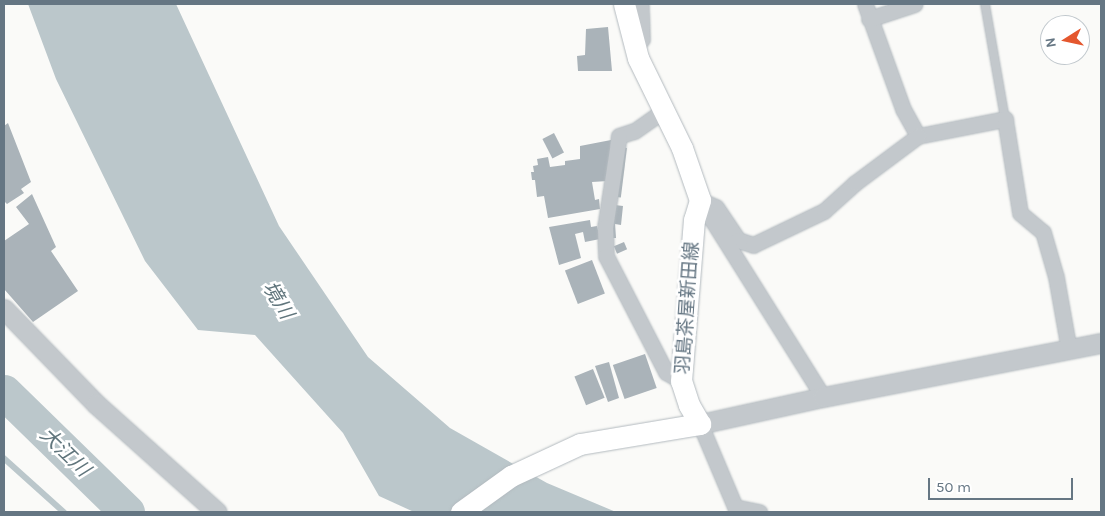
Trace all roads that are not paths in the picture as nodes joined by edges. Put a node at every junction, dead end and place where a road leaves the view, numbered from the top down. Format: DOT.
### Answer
graph roads {
  1 [pos="624,4"];
  2 [pos="641,4"];
  3 [pos="865,4"];
  4 [pos="915,4"];
  5 [pos="985,4"];
  6 [pos="869,20"];
  7 [pos="636,50"];
  8 [pos="663,111"];
  9 [pos="1005,119"];
  10 [pos="918,136"];
  11 [pos="700,200"];
  12 [pos="4,308"];
  13 [pos="1101,343"];
  14 [pos="1069,350"];
  15 [pos="681,381"];
  16 [pos="822,396"];
  17 [pos="700,424"];
  18 [pos="217,512"];
  19 [pos="461,512"];
  20 [pos="759,512"];
  1 -- 7 [label="main road"];
  2 -- 7 [label="street"];
  3 -- 6 [label="street"];
  4 -- 6 [label="street"];
  5 -- 9 [label="lane"];
  6 -- 10 [label="street"];
  7 -- 8 [label="main road"];
  8 -- 11 [label="main road"];
  8 -- 15 [label="street"];
  9 -- 10 [label="street"];
  9 -- 14 [label="street"];
  10 -- 11 [label="street"];
  11 -- 15 [label="main road, 羽島茶屋新田線"];
  11 -- 16 [label="street"];
  12 -- 18 [label="street"];
  13 -- 14 [label="street"];
  14 -- 16 [label="street"];
  15 -- 17 [label="main road, 羽島茶屋新田線"];
  16 -- 17 [label="street"];
  17 -- 19 [label="main road"];
  17 -- 20 [label="street"];
}
